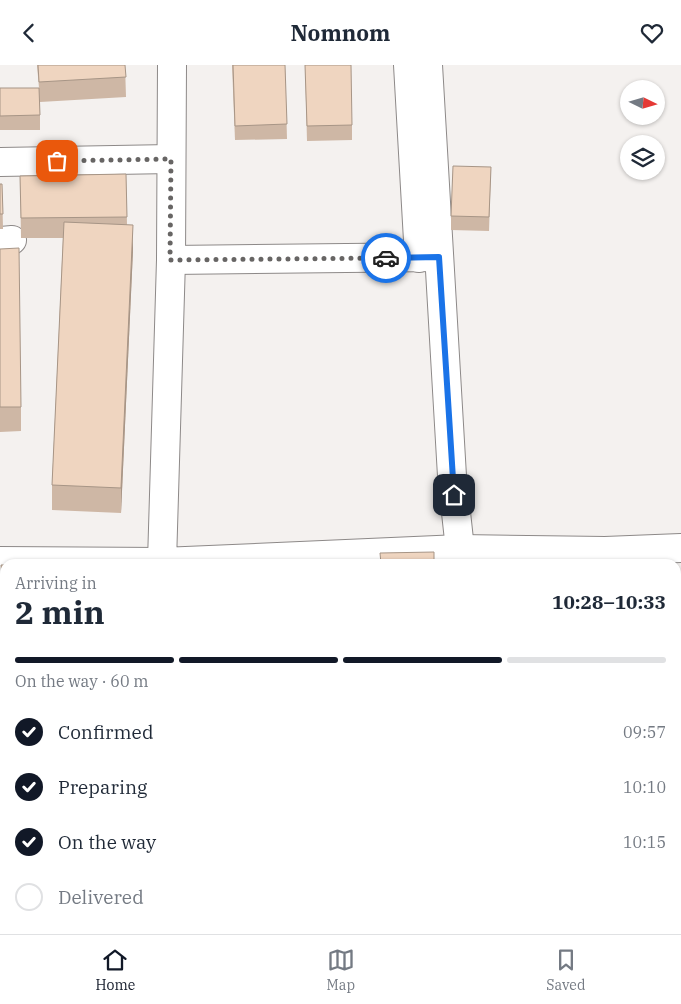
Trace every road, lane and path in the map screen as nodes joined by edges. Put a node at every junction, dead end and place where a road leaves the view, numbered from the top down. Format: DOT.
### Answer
graph roads {
  1 [pos="172,65"];
  2 [pos="408,65"];
  3 [pos="428,65"];
  4 [pos="171,159"];
  5 [pos="0,162"];
  6 [pos="429,257"];
  7 [pos="170,260"];
  8 [pos="681,548"];
  9 [pos="466,557"];
  10 [pos="605,557"];
  11 [pos="162,559"];
  12 [pos="314,559"];
  1 -- 4 [label="street"];
  2 -- 6 [label="street"];
  3 -- 6 [label="street"];
  4 -- 5 [label="street"];
  4 -- 7 [label="street"];
  6 -- 7 [label="street"];
  6 -- 9 [label="street"];
  7 -- 11 [label="street"];
  8 -- 10 [label="street"];
  9 -- 10 [label="street"];
  9 -- 12 [label="street"];
}
